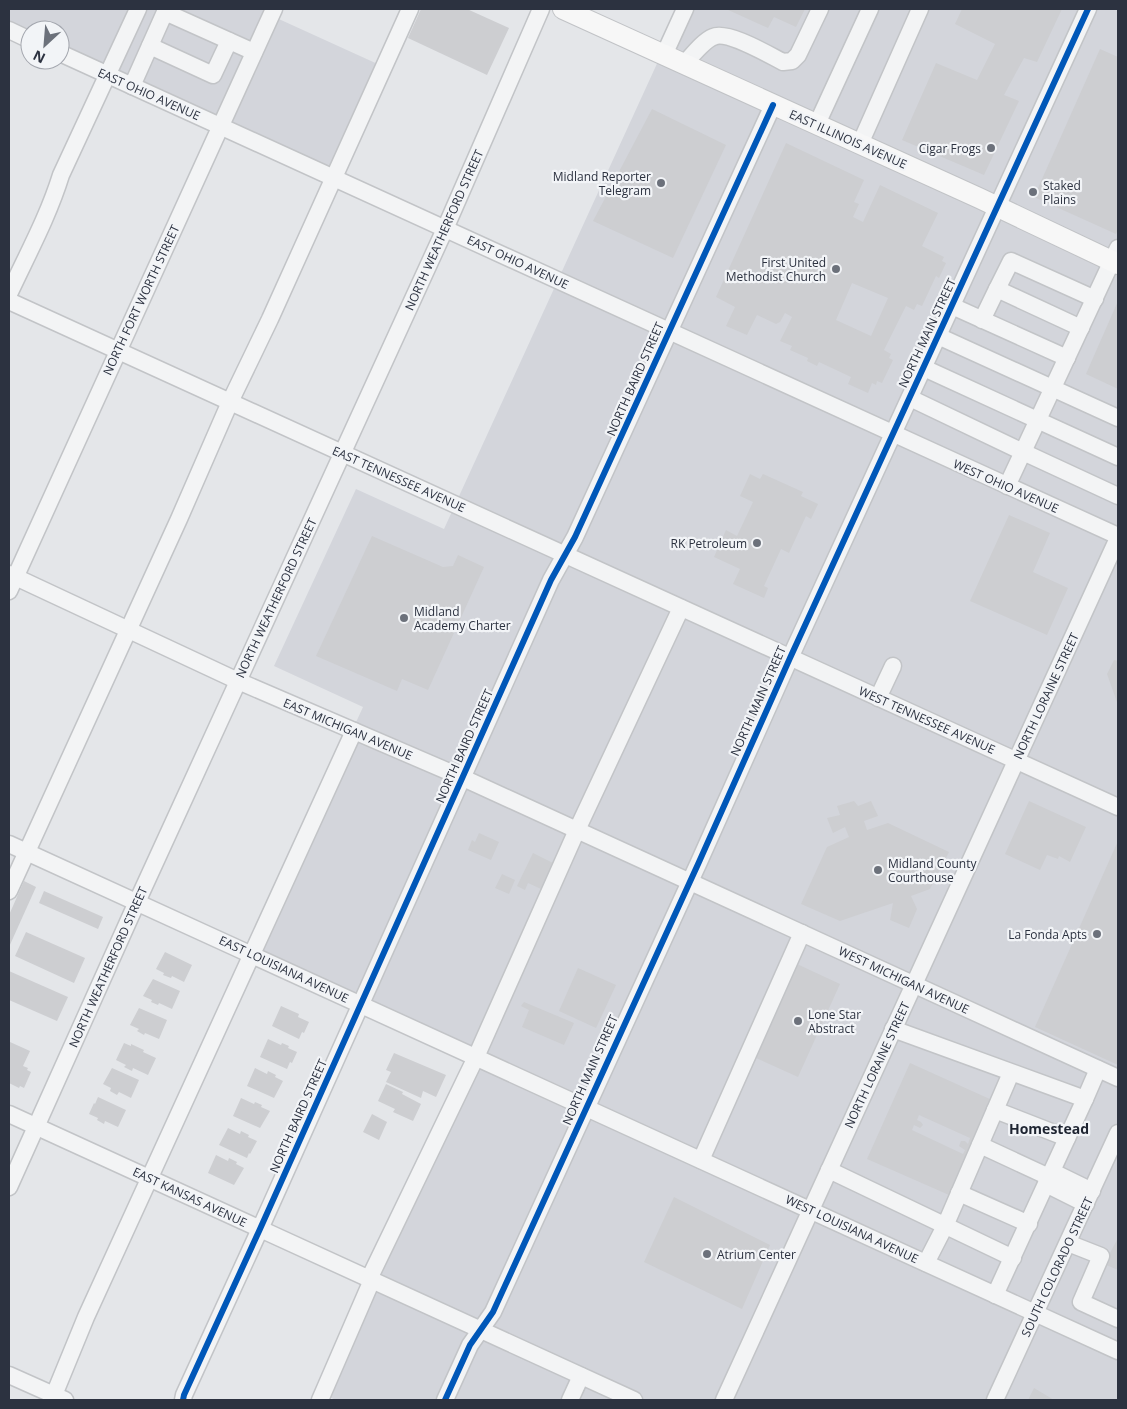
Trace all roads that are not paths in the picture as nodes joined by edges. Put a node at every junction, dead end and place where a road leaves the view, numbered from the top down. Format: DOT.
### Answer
graph roads {
  1 [pos="138,9"];
  2 [pos="274,9"];
  3 [pos="410,9"];
  4 [pos="541,9"];
  5 [pos="563,9"];
  6 [pos="685,9"];
  7 [pos="820,9"];
  8 [pos="870,9"];
  9 [pos="920,9"];
  10 [pos="1088,9"];
  11 [pos="166,10"];
  12 [pos="229,41"];
  13 [pos="150,46"];
  14 [pos="254,52"];
  15 [pos="664,55"];
  16 [pos="70,58"];
  17 [pos="684,64"];
  18 [pos="107,75"];
  19 [pos="132,86"];
  20 [pos="773,105"];
  21 [pos="817,124"];
  22 [pos="220,126"];
  23 [pos="860,144"];
  24 [pos="334,178"];
  25 [pos="998,207"];
  26 [pos="445,229"];
  27 [pos="1116,258"];
  28 [pos="997,289"];
  29 [pos="9,294"];
  30 [pos="1094,299"];
  31 [pos="9,301"];
  32 [pos="952,306"];
  33 [pos="982,320"];
  34 [pos="1081,328"];
  35 [pos="668,332"];
  36 [pos="938,336"];
  37 [pos="117,351"];
  38 [pos="1067,358"];
  39 [pos="924,368"];
  40 [pos="1053,388"];
  41 [pos="910,398"];
  42 [pos="230,402"];
  43 [pos="1118,418"];
  44 [pos="1038,420"];
  45 [pos="893,435"];
  46 [pos="1023,452"];
  47 [pos="343,453"];
  48 [pos="1118,457"];
  49 [pos="1007,486"];
  50 [pos="1118,496"];
  51 [pos="1118,537"];
  52 [pos="565,554"];
  53 [pos="11,581"];
  54 [pos="681,608"];
  55 [pos="128,630"];
  56 [pos="790,658"];
  57 [pos="893,666"];
  58 [pos="238,681"];
  59 [pos="878,698"];
  60 [pos="354,731"];
  61 [pos="1016,761"];
  62 [pos="461,777"];
  63 [pos="1118,807"];
  64 [pos="577,830"];
  65 [pos="9,844"];
  66 [pos="26,852"];
  67 [pos="689,882"];
  68 [pos="9,891"];
  69 [pos="137,902"];
  70 [pos="802,933"];
  71 [pos="251,954"];
  72 [pos="914,984"];
  73 [pos="361,1004"];
  74 [pos="894,1029"];
  75 [pos="476,1057"];
  76 [pos="1098,1068"];
  77 [pos="1011,1072"];
  78 [pos="1118,1078"];
  79 [pos="1085,1099"];
  80 [pos="586,1107"];
  81 [pos="995,1110"];
  82 [pos="9,1114"];
  83 [pos="36,1127"];
  84 [pos="1118,1133"];
  85 [pos="1067,1138"];
  86 [pos="980,1145"];
  87 [pos="701,1160"];
  88 [pos="829,1170"];
  89 [pos="149,1178"];
  90 [pos="1050,1178"];
  91 [pos="9,1187"];
  92 [pos="959,1193"];
  93 [pos="1089,1198"];
  94 [pos="811,1210"];
  95 [pos="1029,1224"];
  96 [pos="945,1226"];
  97 [pos="260,1229"];
  98 [pos="1068,1243"];
  99 [pos="1013,1258"];
  100 [pos="926,1263"];
  101 [pos="370,1279"];
  102 [pos="995,1295"];
  103 [pos="1036,1314"];
  104 [pos="1117,1319"];
  105 [pos="481,1330"];
  106 [pos="1111,1348"];
  107 [pos="9,1375"];
  108 [pos="581,1376"];
  109 [pos="59,1398"];
  110 [pos="183,1400"];
  111 [pos="320,1400"];
  112 [pos="445,1400"];
  113 [pos="570,1400"];
  114 [pos="634,1400"];
  115 [pos="724,1400"];
  116 [pos="995,1400"];
  1 -- 18 [label="street"];
  2 -- 14 [label="street, NORTH FORT WORTH STREET"];
  3 -- 24 [label="street"];
  4 -- 26 [label="street, NORTH WEATHERFORD STREET"];
  5 -- 15 [label="main road, EAST ILLINOIS AVENUE"];
  6 -- 15 [label="street"];
  7 -- 17 [label="street"];
  8 -- 21 [label="street"];
  9 -- 23 [label="street"];
  10 -- 25 [label="street, NORTH MAIN STREET"];
  11 -- 12 [label="street"];
  11 -- 13 [label="street"];
  12 -- 13 [label="street"];
  12 -- 14 [label="street"];
  13 -- 19 [label="street"];
  14 -- 22 [label="street, NORTH FORT WORTH STREET"];
  15 -- 17 [label="main road, EAST ILLINOIS AVENUE"];
  16 -- 18 [label="street, EAST OHIO AVENUE"];
  17 -- 20 [label="main road, EAST ILLINOIS AVENUE"];
  18 -- 19 [label="street, EAST OHIO AVENUE"];
  18 -- 29 [label="street"];
  19 -- 22 [label="street, EAST OHIO AVENUE"];
  20 -- 21 [label="main road, EAST ILLINOIS AVENUE"];
  20 -- 35 [label="street, NORTH BAIRD STREET"];
  21 -- 23 [label="main road, EAST ILLINOIS AVENUE"];
  22 -- 24 [label="street, EAST OHIO AVENUE"];
  22 -- 37 [label="street, NORTH FORT WORTH STREET"];
  23 -- 25 [label="main road, EAST ILLINOIS AVENUE"];
  24 -- 26 [label="street, EAST OHIO AVENUE"];
  24 -- 42 [label="street"];
  25 -- 27 [label="main road, EAST ILLINOIS AVENUE"];
  25 -- 32 [label="street, NORTH MAIN STREET"];
  26 -- 35 [label="street, EAST OHIO AVENUE"];
  26 -- 47 [label="street, NORTH WEATHERFORD STREET"];
  27 -- 30 [label="street"];
  28 -- 30 [label="street"];
  28 -- 33 [label="street"];
  28 -- 34 [label="street"];
  30 -- 34 [label="street"];
  31 -- 37 [label="street, EAST TENNESSEE AVENUE"];
  32 -- 33 [label="street"];
  32 -- 36 [label="street, NORTH MAIN STREET"];
  33 -- 38 [label="street"];
  34 -- 38 [label="street"];
  35 -- 45 [label="street, EAST OHIO AVENUE"];
  35 -- 52 [label="street, NORTH BAIRD STREET"];
  36 -- 39 [label="street, NORTH MAIN STREET"];
  36 -- 40 [label="street"];
  37 -- 42 [label="street, EAST TENNESSEE AVENUE"];
  37 -- 53 [label="street, NORTH FORT WORTH STREET"];
  38 -- 40 [label="street"];
  39 -- 41 [label="street, NORTH MAIN STREET"];
  39 -- 44 [label="street"];
  40 -- 43 [label="street"];
  40 -- 44 [label="street"];
  41 -- 45 [label="street, NORTH MAIN STREET"];
  41 -- 46 [label="street"];
  42 -- 47 [label="street, EAST TENNESSEE AVENUE"];
  42 -- 55 [label="street"];
  44 -- 46 [label="street"];
  44 -- 48 [label="street"];
  45 -- 49 [label="street, WEST OHIO AVENUE"];
  45 -- 56 [label="street, NORTH MAIN STREET"];
  46 -- 49 [label="street"];
  46 -- 50 [label="street"];
  47 -- 52 [label="street, EAST TENNESSEE AVENUE"];
  47 -- 58 [label="street, NORTH WEATHERFORD STREET"];
  49 -- 51 [label="street, WEST OHIO AVENUE"];
  51 -- 61 [label="street, NORTH LORAINE STREET"];
  52 -- 54 [label="street, EAST TENNESSEE AVENUE"];
  52 -- 62 [label="street, NORTH BAIRD STREET"];
  53 -- 55 [label="street, EAST MICHIGAN AVENUE"];
  54 -- 56 [label="street, EAST TENNESSEE AVENUE"];
  54 -- 64 [label="street"];
  55 -- 58 [label="street, EAST MICHIGAN AVENUE"];
  55 -- 66 [label="street"];
  56 -- 59 [label="street, WEST TENNESSEE AVENUE"];
  56 -- 67 [label="street, NORTH MAIN STREET"];
  57 -- 59 [label="street"];
  58 -- 60 [label="street, EAST MICHIGAN AVENUE"];
  58 -- 69 [label="street, NORTH WEATHERFORD STREET"];
  59 -- 61 [label="street, WEST TENNESSEE AVENUE"];
  60 -- 62 [label="street, EAST MICHIGAN AVENUE"];
  60 -- 71 [label="street"];
  61 -- 63 [label="street, WEST TENNESSEE AVENUE"];
  61 -- 72 [label="street, NORTH LORAINE STREET"];
  62 -- 64 [label="street, EAST MICHIGAN AVENUE"];
  62 -- 73 [label="street, NORTH BAIRD STREET"];
  64 -- 67 [label="street, EAST MICHIGAN AVENUE"];
  64 -- 75 [label="street"];
  65 -- 66 [label="street, EAST LOUISIANA AVENUE"];
  66 -- 68 [label="street"];
  66 -- 69 [label="street, EAST LOUISIANA AVENUE"];
  67 -- 70 [label="street, WEST MICHIGAN AVENUE"];
  67 -- 80 [label="street, NORTH MAIN STREET"];
  69 -- 71 [label="street, EAST LOUISIANA AVENUE"];
  69 -- 83 [label="street, NORTH WEATHERFORD STREET"];
  70 -- 72 [label="street, WEST MICHIGAN AVENUE"];
  70 -- 87 [label="street"];
  71 -- 73 [label="street, EAST LOUISIANA AVENUE"];
  71 -- 89 [label="street"];
  72 -- 74 [label="street, NORTH LORAINE STREET"];
  72 -- 76 [label="street, WEST MICHIGAN AVENUE"];
  73 -- 75 [label="street, EAST LOUISIANA AVENUE"];
  73 -- 97 [label="street, NORTH BAIRD STREET"];
  74 -- 77 [label="street"];
  74 -- 88 [label="street, NORTH LORAINE STREET"];
  75 -- 80 [label="street, EAST LOUISIANA AVENUE"];
  75 -- 101 [label="street"];
  76 -- 78 [label="street, WEST MICHIGAN AVENUE"];
  76 -- 79 [label="street"];
  77 -- 79 [label="street"];
  77 -- 81 [label="street"];
  79 -- 85 [label="street"];
  80 -- 87 [label="street, WEST LOUISIANA AVENUE"];
  80 -- 105 [label="street, NORTH MAIN STREET"];
  81 -- 85 [label="street"];
  81 -- 86 [label="street"];
  82 -- 83 [label="street, EAST KANSAS AVENUE"];
  83 -- 89 [label="street, EAST KANSAS AVENUE"];
  83 -- 91 [label="street, NORTH WEATHERFORD STREET"];
  84 -- 93 [label="street, SOUTH COLORADO STREET"];
  85 -- 90 [label="street"];
  86 -- 90 [label="street"];
  86 -- 92 [label="street"];
  87 -- 94 [label="street, WEST LOUISIANA AVENUE"];
  88 -- 94 [label="street, NORTH LORAINE STREET"];
  88 -- 96 [label="street"];
  89 -- 97 [label="street, EAST KANSAS AVENUE"];
  89 -- 109 [label="street"];
  90 -- 93 [label="street"];
  90 -- 95 [label="street"];
  92 -- 95 [label="street"];
  92 -- 96 [label="street"];
  93 -- 98 [label="street, SOUTH COLORADO STREET"];
  94 -- 100 [label="street, WEST LOUISIANA AVENUE"];
  94 -- 115 [label="street, NORTH LORAINE STREET"];
  95 -- 99 [label="street"];
  96 -- 99 [label="street"];
  96 -- 100 [label="street"];
  97 -- 101 [label="street, EAST KANSAS AVENUE"];
  97 -- 110 [label="street, NORTH BAIRD STREET"];
  98 -- 103 [label="street, SOUTH COLORADO STREET"];
  98 -- 104 [label="street"];
  99 -- 102 [label="street"];
  100 -- 102 [label="street, WEST LOUISIANA AVENUE"];
  101 -- 105 [label="street, EAST KANSAS AVENUE"];
  101 -- 111 [label="street"];
  102 -- 103 [label="street, WEST LOUISIANA AVENUE"];
  103 -- 106 [label="street, WEST LOUISIANA AVENUE"];
  103 -- 116 [label="street, SOUTH COLORADO STREET"];
  104 -- 106 [label="street"];
  105 -- 108 [label="street, EAST KANSAS AVENUE"];
  105 -- 112 [label="street, NORTH MAIN STREET"];
  107 -- 109 [label="street"];
  108 -- 113 [label="street"];
  108 -- 114 [label="street, EAST KANSAS AVENUE"];
}
